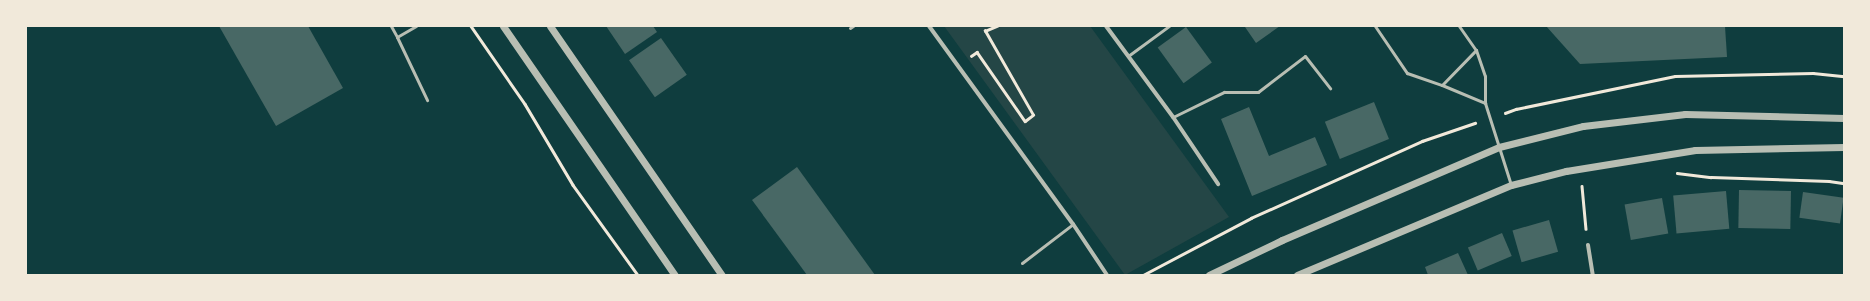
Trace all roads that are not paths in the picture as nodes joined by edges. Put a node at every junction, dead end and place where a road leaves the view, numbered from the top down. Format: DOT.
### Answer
graph roads {
  1 [pos="391,26"];
  2 [pos="416,26"];
  3 [pos="503,26"];
  4 [pos="550,26"];
  5 [pos="929,26"];
  6 [pos="1106,26"];
  7 [pos="1169,26"];
  8 [pos="1375,26"];
  9 [pos="1459,26"];
  10 [pos="397,37"];
  11 [pos="1476,50"];
  12 [pos="1128,56"];
  13 [pos="1442,85"];
  14 [pos="1330,88"];
  15 [pos="427,100"];
  16 [pos="1485,103"];
  17 [pos="1173,117"];
  18 [pos="1844,118"];
  19 [pos="1499,147"];
  20 [pos="1844,147"];
  21 [pos="1218,184"];
  22 [pos="1511,185"];
  23 [pos="1073,224"];
  24 [pos="1588,245"];
  25 [pos="1022,263"];
  26 [pos="1212,274"];
  27 [pos="675,275"];
  28 [pos="722,275"];
  29 [pos="1107,275"];
  30 [pos="1296,275"];
  31 [pos="1593,275"];
  1 -- 10 [label="lane"];
  2 -- 10 [label="lane"];
  3 -- 27 [label="street"];
  4 -- 28 [label="street"];
  5 -- 23 [label="street"];
  6 -- 12 [label="street"];
  7 -- 12 [label="lane"];
  8 -- 13 [label="lane"];
  9 -- 11 [label="lane"];
  10 -- 15 [label="lane"];
  11 -- 13 [label="lane"];
  11 -- 16 [label="lane"];
  12 -- 17 [label="street"];
  13 -- 16 [label="lane"];
  14 -- 17 [label="lane"];
  16 -- 19 [label="lane"];
  17 -- 21 [label="street"];
  18 -- 19 [label="street"];
  19 -- 22 [label="lane"];
  19 -- 26 [label="street"];
  20 -- 22 [label="street"];
  22 -- 30 [label="street"];
  23 -- 25 [label="lane"];
  23 -- 29 [label="street"];
  24 -- 31 [label="street"];
}
